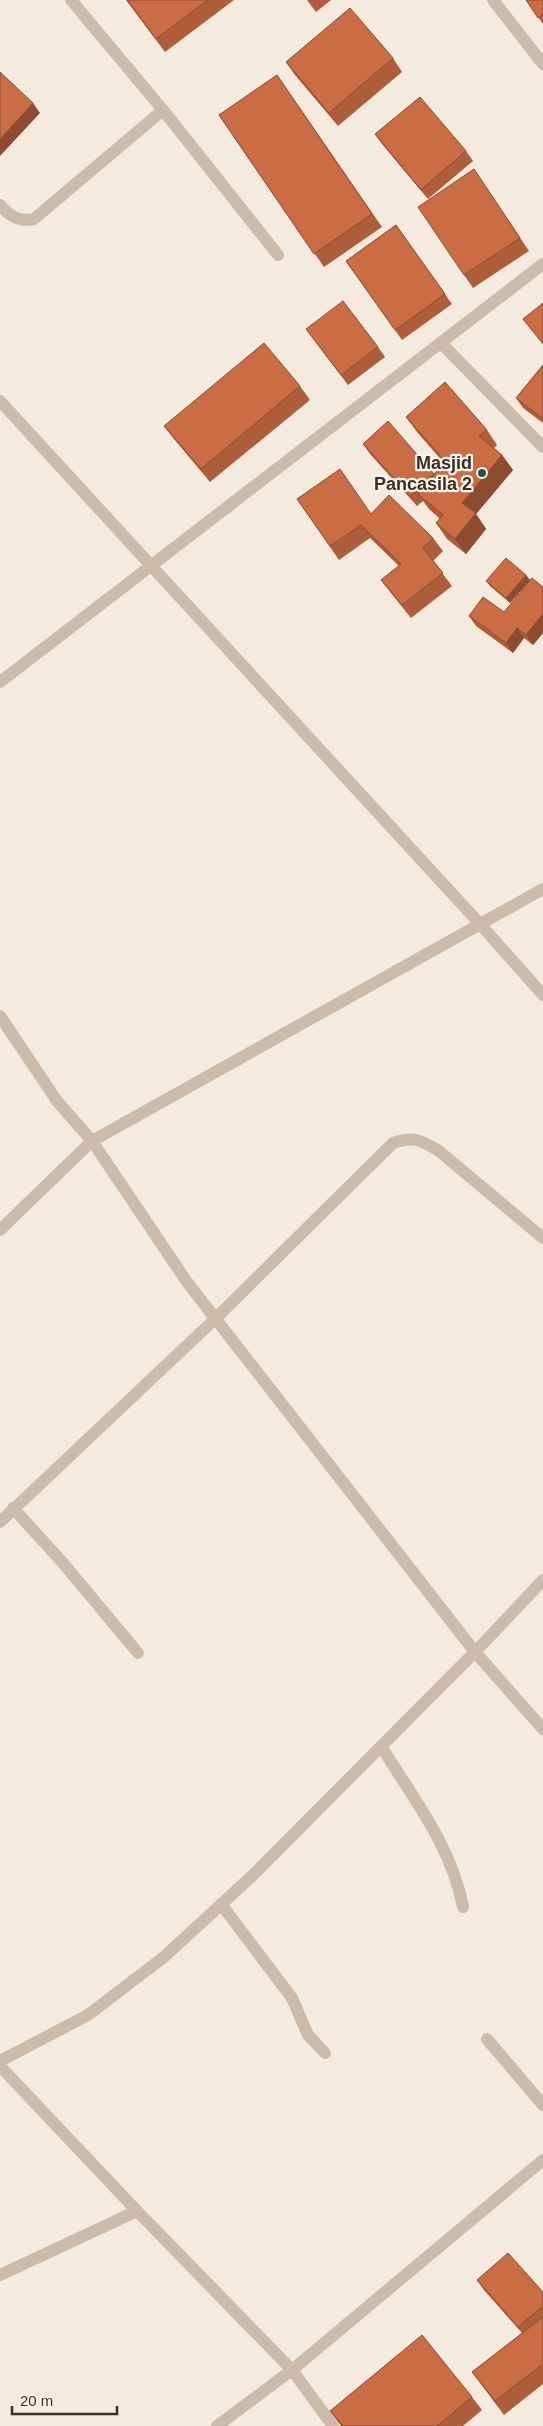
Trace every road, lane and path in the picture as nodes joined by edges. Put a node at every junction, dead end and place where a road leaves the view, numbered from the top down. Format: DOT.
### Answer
graph roads {
  1 [pos="71,0"];
  2 [pos="493,0"];
  3 [pos="543,64"];
  4 [pos="164,110"];
  5 [pos="0,205"];
  6 [pos="278,255"];
  7 [pos="543,264"];
  8 [pos="441,343"];
  9 [pos="0,401"];
  10 [pos="543,447"];
  11 [pos="151,566"];
  12 [pos="0,682"];
  13 [pos="543,889"];
  14 [pos="480,924"];
  15 [pos="543,995"];
  16 [pos="0,1016"];
  17 [pos="92,1141"];
  18 [pos="0,1230"];
  19 [pos="543,1238"];
  20 [pos="216,1318"];
  21 [pos="13,1508"];
  22 [pos="0,1522"];
  23 [pos="543,1580"];
  24 [pos="138,1652"];
  25 [pos="475,1652"];
  26 [pos="543,1729"];
  27 [pos="381,1746"];
  28 [pos="221,1904"];
  29 [pos="463,1907"];
  30 [pos="487,2039"];
  31 [pos="325,2053"];
  32 [pos="0,2061"];
  33 [pos="0,2066"];
  34 [pos="543,2105"];
  35 [pos="543,2160"];
  36 [pos="137,2211"];
  37 [pos="0,2275"];
  38 [pos="292,2370"];
  39 [pos="217,2426"];
  40 [pos="333,2426"];
  1 -- 4 [label="street"];
  2 -- 3 [label="street"];
  4 -- 5 [label="street"];
  4 -- 6 [label="street"];
  7 -- 8 [label="street"];
  8 -- 10 [label="street"];
  8 -- 11 [label="street"];
  9 -- 11 [label="street"];
  11 -- 12 [label="street"];
  11 -- 14 [label="street"];
  13 -- 14 [label="street"];
  14 -- 15 [label="street"];
  14 -- 17 [label="street"];
  16 -- 17 [label="street"];
  17 -- 18 [label="street"];
  17 -- 20 [label="street"];
  19 -- 20 [label="street"];
  20 -- 21 [label="street"];
  20 -- 25 [label="street"];
  21 -- 22 [label="street"];
  21 -- 24 [label="street"];
  23 -- 25 [label="street"];
  25 -- 26 [label="street"];
  25 -- 27 [label="street"];
  27 -- 28 [label="street"];
  27 -- 29 [label="street"];
  28 -- 31 [label="street"];
  28 -- 32 [label="street"];
  30 -- 34 [label="street"];
  33 -- 36 [label="street"];
  35 -- 38 [label="street"];
  36 -- 37 [label="street"];
  36 -- 38 [label="street"];
  38 -- 39 [label="street"];
  38 -- 40 [label="street"];
}
